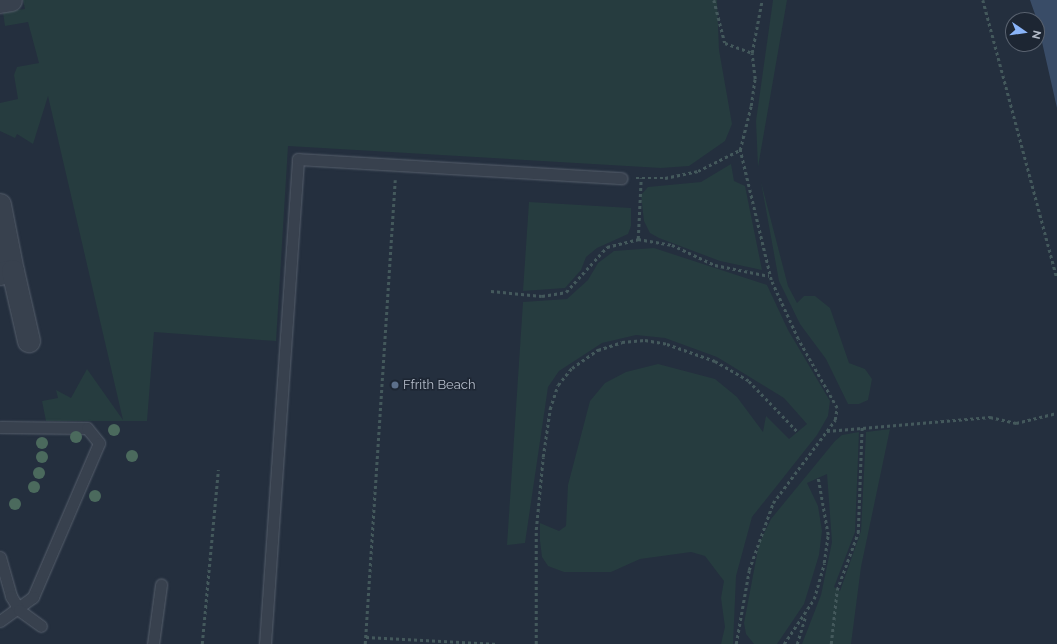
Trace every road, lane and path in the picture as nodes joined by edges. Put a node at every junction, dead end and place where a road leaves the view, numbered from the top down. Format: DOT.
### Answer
graph roads {
  1 [pos="12,0"];
  2 [pos="714,0"];
  3 [pos="762,0"];
  4 [pos="983,0"];
  5 [pos="0,2"];
  6 [pos="752,53"];
  7 [pos="740,150"];
  8 [pos="396,165"];
  9 [pos="621,178"];
  10 [pos="641,178"];
  11 [pos="0,205"];
  12 [pos="638,239"];
  13 [pos="6,273"];
  14 [pos="770,276"];
  15 [pos="1057,278"];
  16 [pos="492,292"];
  17 [pos="29,341"];
  18 [pos="1057,413"];
  19 [pos="862,426"];
  20 [pos="0,427"];
  21 [pos="797,431"];
  22 [pos="827,431"];
  23 [pos="218,470"];
  24 [pos="818,478"];
  25 [pos="0,557"];
  26 [pos="161,585"];
  27 [pos="19,610"];
  28 [pos="807,611"];
  29 [pos="0,621"];
  30 [pos="41,626"];
  31 [pos="366,637"];
  32 [pos="152,644"];
  33 [pos="202,644"];
  34 [pos="265,644"];
  35 [pos="365,644"];
  36 [pos="498,644"];
  37 [pos="536,644"];
  38 [pos="736,644"];
  39 [pos="784,644"];
  40 [pos="797,644"];
  41 [pos="831,644"];
  1 -- 5 [label="street"];
  2 -- 6 [label="path"];
  3 -- 6 [label="path"];
  4 -- 15 [label="path"];
  6 -- 7 [label="path"];
  7 -- 10 [label="path"];
  7 -- 14 [label="path"];
  8 -- 9 [label="lane"];
  8 -- 31 [label="path"];
  8 -- 34 [label="lane"];
  9 -- 10 [label="path"];
  10 -- 12 [label="path"];
  11 -- 13 [label="street"];
  12 -- 14 [label="path"];
  12 -- 16 [label="path"];
  13 -- 17 [label="street"];
  14 -- 22 [label="path"];
  18 -- 19 [label="path"];
  19 -- 22 [label="path"];
  19 -- 41 [label="path"];
  20 -- 27 [label="lane"];
  21 -- 37 [label="path"];
  22 -- 38 [label="path"];
  23 -- 33 [label="path"];
  24 -- 28 [label="path"];
  25 -- 27 [label="lane"];
  26 -- 32 [label="lane"];
  27 -- 29 [label="lane"];
  27 -- 30 [label="lane"];
  28 -- 39 [label="path"];
  28 -- 40 [label="path"];
  31 -- 35 [label="path"];
  31 -- 36 [label="path"];
}
